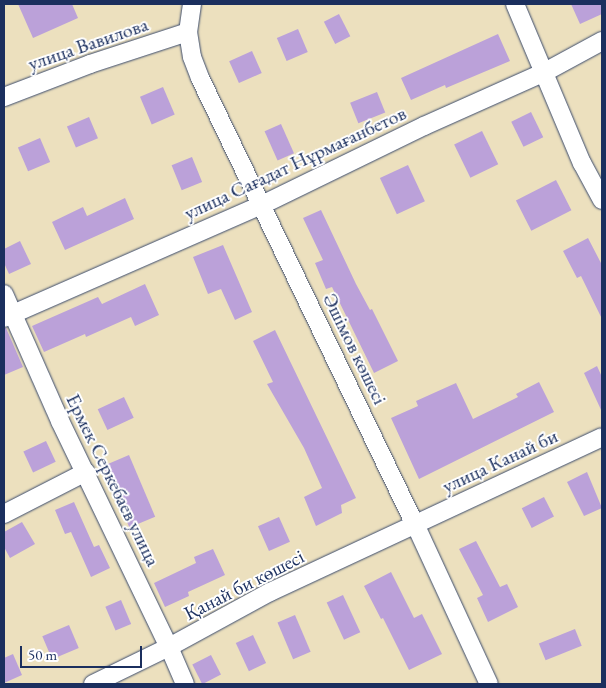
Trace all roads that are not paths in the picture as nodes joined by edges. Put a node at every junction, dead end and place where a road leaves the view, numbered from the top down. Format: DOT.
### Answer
graph roads {
  1 [pos="192,4"];
  2 [pos="515,4"];
  3 [pos="188,32"];
  4 [pos="602,41"];
  5 [pos="545,72"];
  6 [pos="4,97"];
  7 [pos="602,200"];
  8 [pos="262,205"];
  9 [pos="4,294"];
  10 [pos="8,316"];
  11 [pos="602,437"];
  12 [pos="86,472"];
  13 [pos="4,514"];
  14 [pos="415,524"];
  15 [pos="169,647"];
  16 [pos="92,684"];
  17 [pos="185,684"];
  18 [pos="489,684"];
  1 -- 3 [label="street"];
  2 -- 5 [label="street"];
  3 -- 6 [label="street, улица Вавилова"];
  3 -- 8 [label="street, Әшімов көшесі"];
  4 -- 5 [label="street, улица Сағадат Нұрмағанбетов"];
  5 -- 7 [label="street"];
  5 -- 8 [label="street, улица Сағадат Нұрмағанбетов"];
  8 -- 10 [label="street, улица Сағадат Нұрмағанбетов"];
  8 -- 14 [label="street, Әшімов көшесі"];
  9 -- 10 [label="street, Ермек Серкебаев улица"];
  10 -- 12 [label="street, Ермек Серкебаев улица"];
  11 -- 14 [label="street, улица Канай би"];
  12 -- 13 [label="street"];
  12 -- 15 [label="street, Ермек Серкебаев улица"];
  14 -- 15 [label="street, Қанай би көшесі"];
  14 -- 18 [label="street, Әшімов көшесі"];
  15 -- 16 [label="street, Қанай би көшесі"];
  15 -- 17 [label="street, Ермек Серкебаев улица"];
}
